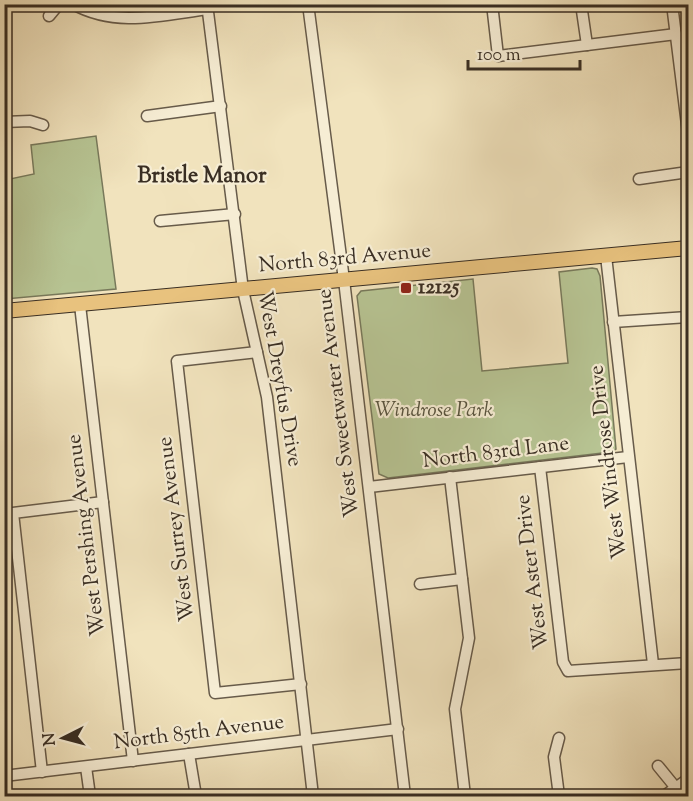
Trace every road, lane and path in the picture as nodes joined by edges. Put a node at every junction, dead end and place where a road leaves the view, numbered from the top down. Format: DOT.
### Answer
graph roads {
  1 [pos="59,4"];
  2 [pos="73,4"];
  3 [pos="308,4"];
  4 [pos="492,4"];
  5 [pos="581,4"];
  6 [pos="672,4"];
  7 [pos="208,7"];
  8 [pos="49,16"];
  9 [pos="676,34"];
  10 [pos="587,45"];
  11 [pos="220,106"];
  12 [pos="147,116"];
  13 [pos="4,122"];
  14 [pos="43,125"];
  15 [pos="688,133"];
  16 [pos="688,172"];
  17 [pos="639,179"];
  18 [pos="235,214"];
  19 [pos="160,221"];
  20 [pos="688,248"];
  21 [pos="606,256"];
  22 [pos="344,280"];
  23 [pos="243,290"];
  24 [pos="80,304"];
  25 [pos="4,311"];
  26 [pos="688,317"];
  27 [pos="613,322"];
  28 [pos="256,352"];
  29 [pos="628,457"];
  30 [pos="540,467"];
  31 [pos="450,477"];
  32 [pos="369,488"];
  33 [pos="103,502"];
  34 [pos="462,579"];
  35 [pos="420,584"];
  36 [pos="688,663"];
  37 [pos="652,664"];
  38 [pos="301,684"];
  39 [pos="398,729"];
  40 [pos="559,738"];
  41 [pos="308,740"];
  42 [pos="189,754"];
  43 [pos="133,761"];
  44 [pos="86,766"];
  45 [pos="658,766"];
  46 [pos="42,772"];
  47 [pos="4,776"];
  48 [pos="684,786"];
  49 [pos="90,796"];
  50 [pos="196,796"];
  51 [pos="314,796"];
  52 [pos="405,796"];
  53 [pos="465,796"];
  54 [pos="559,796"];
  55 [pos="664,796"];
  1 -- 8 [label="street"];
  2 -- 7 [label="street"];
  3 -- 22 [label="street, West Sweetwater Avenue"];
  4 -- 10 [label="street"];
  5 -- 10 [label="street"];
  6 -- 9 [label="street"];
  7 -- 11 [label="street, West Dreyfus Drive"];
  9 -- 10 [label="street"];
  9 -- 15 [label="street"];
  11 -- 12 [label="street"];
  11 -- 18 [label="street, West Dreyfus Drive"];
  13 -- 14 [label="street"];
  16 -- 17 [label="street"];
  18 -- 19 [label="street"];
  18 -- 23 [label="street, West Dreyfus Drive"];
  20 -- 21 [label="main road, North 83rd Avenue"];
  21 -- 22 [label="main road, North 83rd Avenue"];
  21 -- 27 [label="street, West Windrose Drive"];
  22 -- 23 [label="main road, North 83rd Avenue"];
  22 -- 32 [label="street, West Sweetwater Avenue"];
  23 -- 24 [label="main road, North 83rd Avenue"];
  23 -- 28 [label="street, West Dreyfus Drive"];
  24 -- 25 [label="main road, North 83rd Avenue"];
  24 -- 33 [label="street, West Pershing Avenue"];
  26 -- 27 [label="street"];
  27 -- 29 [label="street, West Windrose Drive"];
  28 -- 38 [label="street, West Dreyfus Drive"];
  28 -- 38 [label="street, West Surrey Avenue"];
  29 -- 30 [label="street, North 83rd Lane"];
  29 -- 37 [label="street, West Windrose Drive"];
  30 -- 31 [label="street, North 83rd Lane"];
  30 -- 37 [label="street, West Aster Drive"];
  31 -- 32 [label="street, North 83rd Lane"];
  31 -- 34 [label="street"];
  32 -- 39 [label="street, West Sweetwater Avenue"];
  33 -- 43 [label="street, West Pershing Avenue"];
  33 -- 46 [label="street"];
  34 -- 35 [label="street"];
  34 -- 53 [label="street"];
  36 -- 37 [label="street"];
  38 -- 41 [label="street, West Dreyfus Drive"];
  39 -- 41 [label="street, North 85th Avenue"];
  39 -- 52 [label="street, West Sweetwater Avenue"];
  40 -- 54 [label="street"];
  41 -- 42 [label="street, North 85th Avenue"];
  41 -- 51 [label="street, West Dreyfus Drive"];
  42 -- 43 [label="street, North 85th Avenue"];
  42 -- 50 [label="street"];
  43 -- 44 [label="street, North 85th Avenue"];
  44 -- 46 [label="street, North 85th Avenue"];
  44 -- 49 [label="street"];
  45 -- 48 [label="street"];
  46 -- 47 [label="street, North 85th Avenue"];
  48 -- 55 [label="street"];
}
